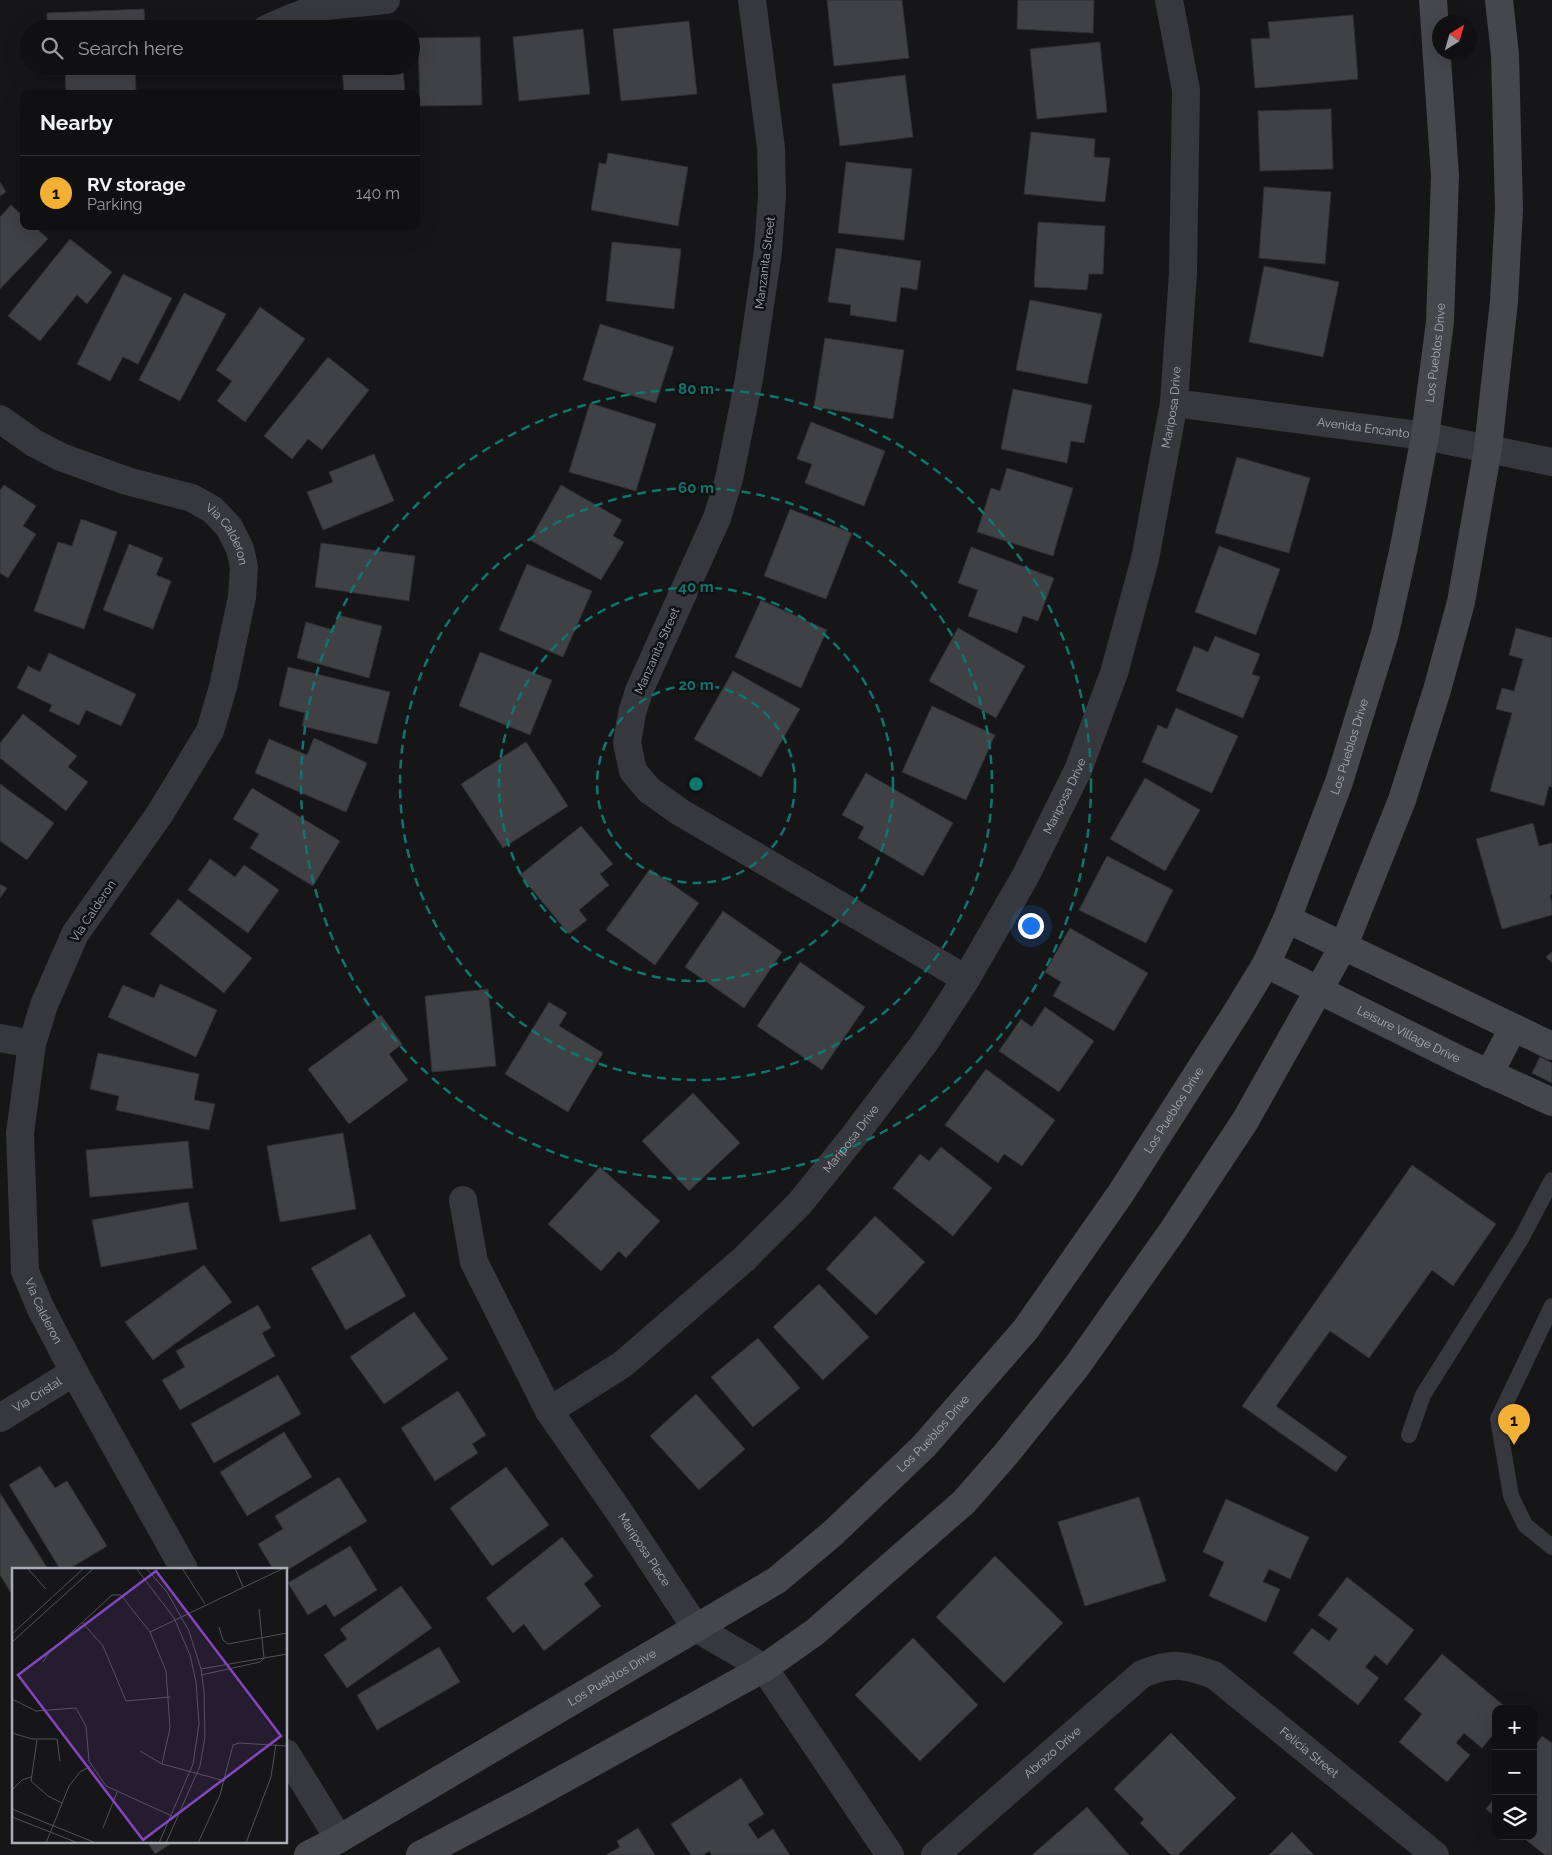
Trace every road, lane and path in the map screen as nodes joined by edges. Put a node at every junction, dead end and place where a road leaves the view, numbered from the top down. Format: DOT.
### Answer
graph roads {
  1 [pos="386,0"];
  2 [pos="752,0"];
  3 [pos="1169,0"];
  4 [pos="1433,0"];
  5 [pos="1499,0"];
  6 [pos="286,20"];
  7 [pos="1174,403"];
  8 [pos="0,419"];
  9 [pos="1425,436"];
  10 [pos="1488,448"];
  11 [pos="1552,462"];
  12 [pos="1287,918"];
  13 [pos="1344,945"];
  14 [pos="1266,964"];
  15 [pos="966,979"];
  16 [pos="1320,990"];
  17 [pos="1513,1028"];
  18 [pos="0,1038"];
  19 [pos="32,1044"];
  20 [pos="1552,1046"];
  21 [pos="1489,1074"];
  22 [pos="1552,1102"];
  23 [pos="1552,1180"];
  24 [pos="463,1200"];
  25 [pos="1552,1306"];
  26 [pos="74,1372"];
  27 [pos="549,1410"];
  28 [pos="0,1418"];
  29 [pos="1409,1435"];
  30 [pos="1552,1547"];
  31 [pos="183,1568"];
  32 [pos="696,1628"];
  33 [pos="1178,1665"];
  34 [pos="764,1668"];
  35 [pos="288,1755"];
  36 [pos="339,1839"];
  37 [pos="308,1855"];
  38 [pos="420,1855"];
  39 [pos="890,1855"];
  40 [pos="935,1855"];
  41 [pos="1435,1855"];
  1 -- 6 [label="street"];
  2 -- 15 [label="street, Manzanita Street"];
  3 -- 7 [label="street, Mariposa Drive"];
  4 -- 9 [label="street, Los Pueblos Drive"];
  5 -- 10 [label="street"];
  7 -- 9 [label="street, Avenida Encanto"];
  7 -- 15 [label="street, Mariposa Drive"];
  8 -- 19 [label="street, Via Calderon"];
  9 -- 10 [label="street, Avenida Encanto"];
  9 -- 12 [label="street, Los Pueblos Drive"];
  10 -- 11 [label="street, Avenida Encanto"];
  10 -- 13 [label="street"];
  12 -- 13 [label="street"];
  12 -- 14 [label="street, Los Pueblos Drive"];
  13 -- 16 [label="street"];
  13 -- 17 [label="street"];
  14 -- 16 [label="street, Leisure Village Drive"];
  14 -- 32 [label="street, Los Pueblos Drive"];
  15 -- 27 [label="street, Mariposa Drive"];
  16 -- 21 [label="street, Leisure Village Drive"];
  16 -- 34 [label="street"];
  17 -- 20 [label="street"];
  17 -- 21 [label="street"];
  18 -- 19 [label="street"];
  19 -- 26 [label="street, Via Calderon"];
  21 -- 22 [label="street, Leisure Village Drive"];
  23 -- 29 [label="lane"];
  24 -- 27 [label="street, Mariposa Place"];
  25 -- 30 [label="lane"];
  26 -- 28 [label="street, Via Cristal"];
  26 -- 31 [label="street, Via Calderon"];
  27 -- 32 [label="street, Mariposa Place"];
  32 -- 34 [label="street, Mariposa Place"];
  32 -- 36 [label="street, Los Pueblos Drive"];
  33 -- 40 [label="street, Abrazo Drive"];
  33 -- 41 [label="street, Felicia Street"];
  34 -- 38 [label="street"];
  34 -- 39 [label="street, Mariposa Place"];
  35 -- 36 [label="street"];
  36 -- 37 [label="street, Los Pueblos Drive"];
}
